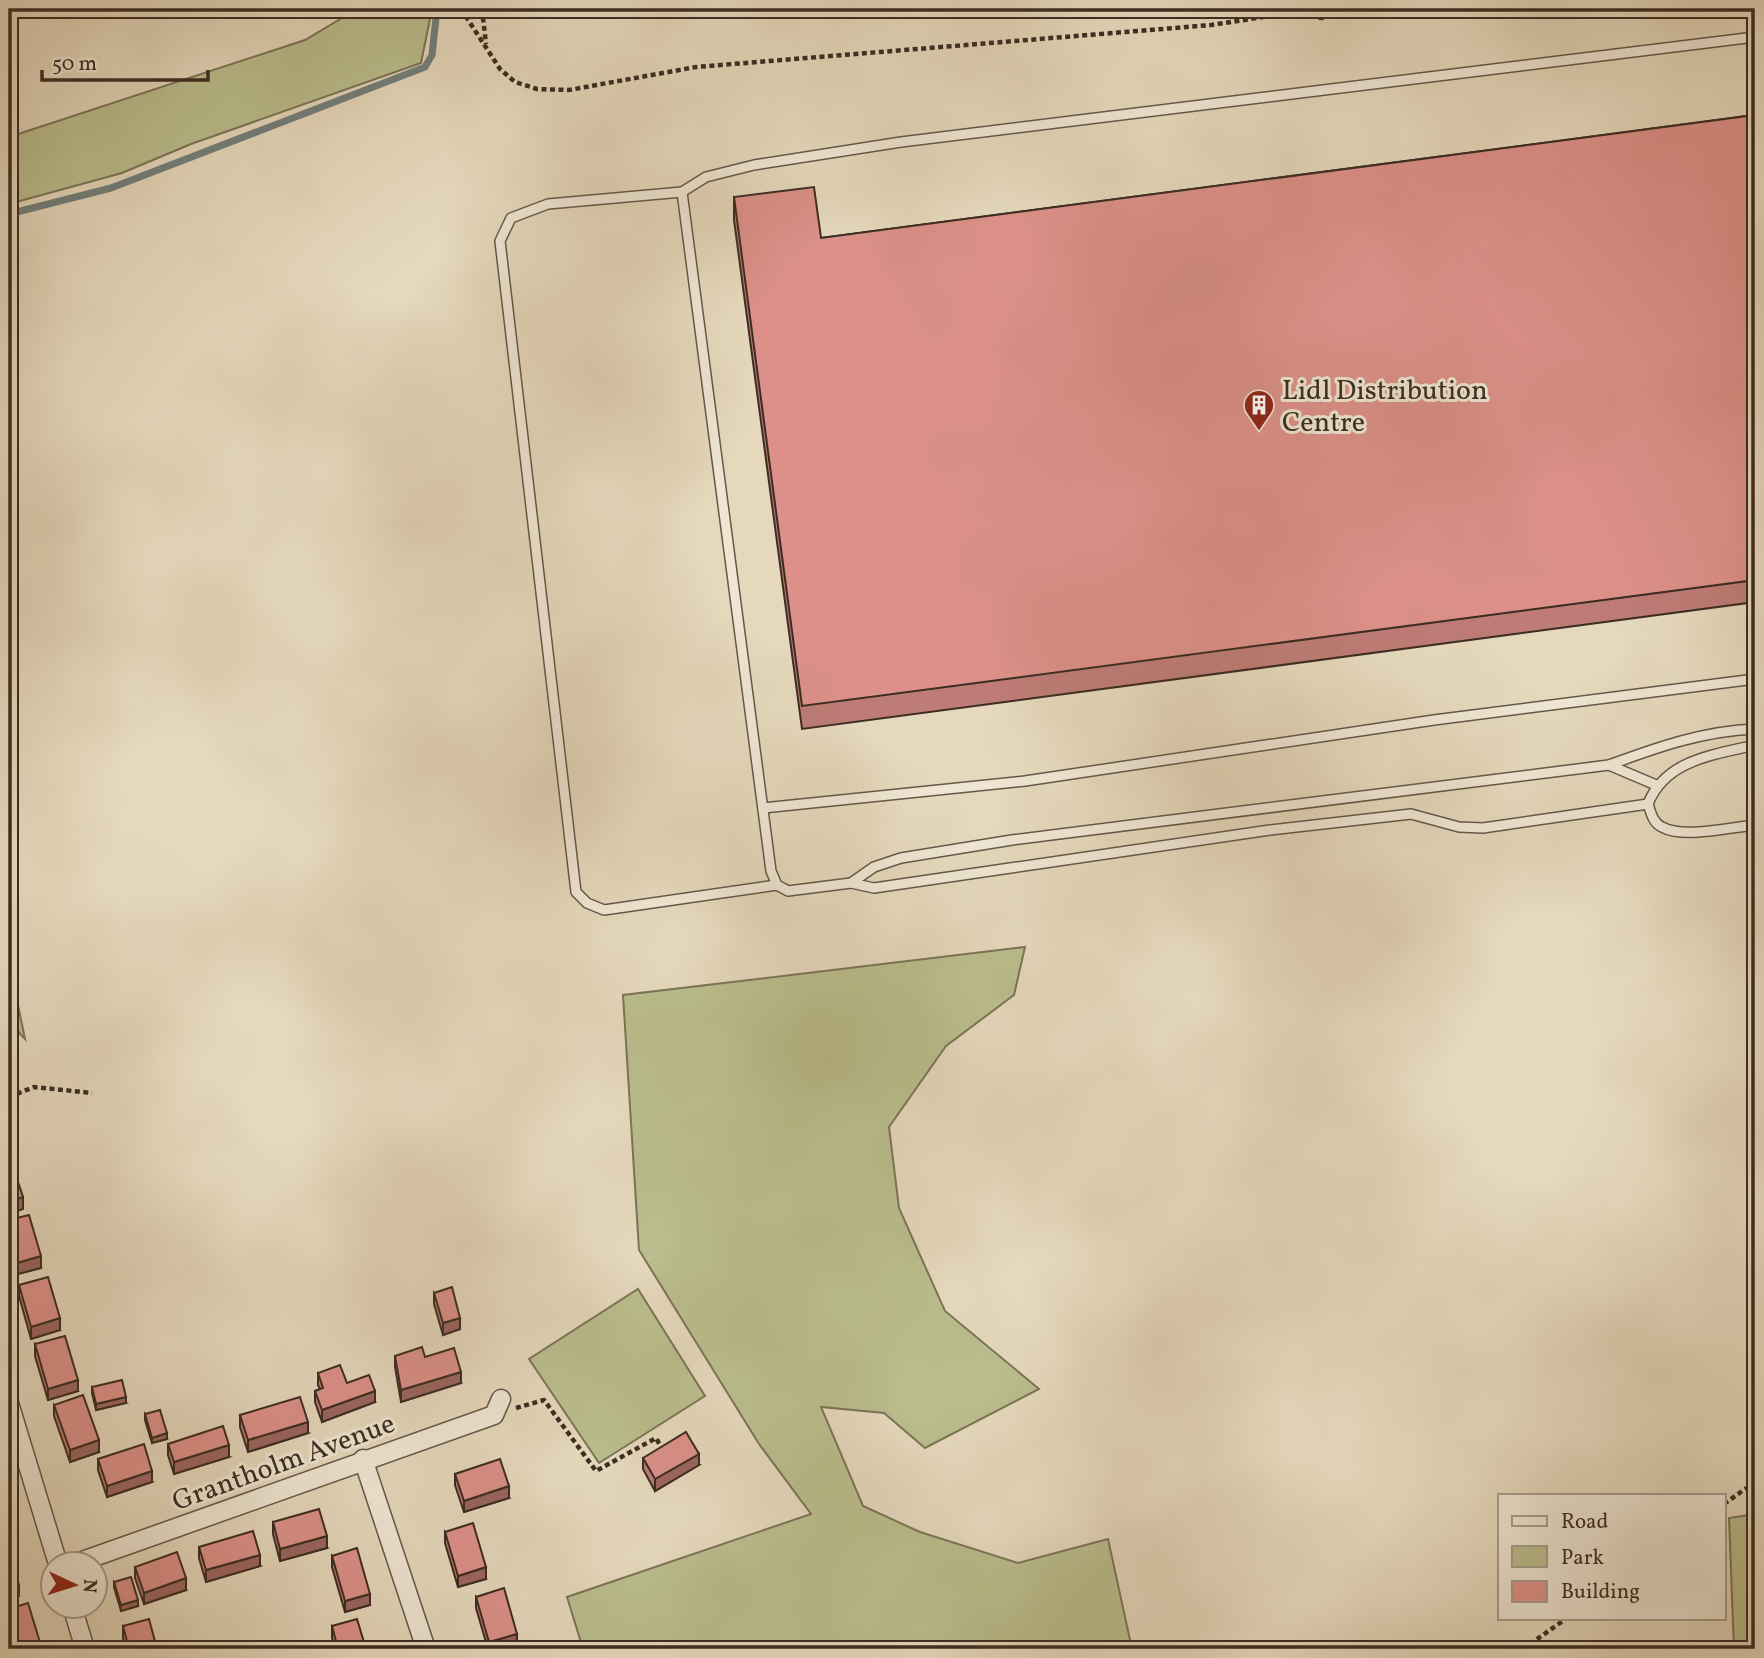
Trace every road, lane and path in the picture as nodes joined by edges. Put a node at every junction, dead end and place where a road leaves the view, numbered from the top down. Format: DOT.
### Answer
graph roads {
  1 [pos="461,9"];
  2 [pos="482,9"];
  3 [pos="1360,9"];
  4 [pos="1755,37"];
  5 [pos="486,45"];
  6 [pos="682,192"];
  7 [pos="1755,679"];
  8 [pos="1755,729"];
  9 [pos="1755,745"];
  10 [pos="1609,765"];
  11 [pos="1656,785"];
  12 [pos="1648,804"];
  13 [pos="763,808"];
  14 [pos="1755,824"];
  15 [pos="852,883"];
  16 [pos="777,885"];
  17 [pos="92,1093"];
  18 [pos="9,1097"];
  19 [pos="9,1403"];
  20 [pos="497,1407"];
  21 [pos="666,1456"];
  22 [pos="363,1459"];
  23 [pos="1755,1486"];
  24 [pos="1726,1503"];
  25 [pos="54,1550"];
  26 [pos="108,1551"];
  27 [pos="76,1620"];
  28 [pos="1564,1620"];
  29 [pos="85,1649"];
  30 [pos="426,1649"];
  31 [pos="1523,1649"];
  1 -- 5 [label="path"];
  2 -- 5 [label="path"];
  3 -- 5 [label="path"];
  4 -- 6 [label="lane"];
  6 -- 13 [label="lane"];
  6 -- 16 [label="lane"];
  7 -- 13 [label="lane"];
  8 -- 10 [label="lane"];
  9 -- 11 [label="lane"];
  10 -- 11 [label="lane"];
  10 -- 15 [label="lane"];
  11 -- 12 [label="lane"];
  12 -- 14 [label="lane"];
  12 -- 15 [label="lane"];
  13 -- 16 [label="lane"];
  15 -- 16 [label="lane"];
  17 -- 18 [label="path"];
  19 -- 25 [label="street"];
  20 -- 21 [label="path"];
  20 -- 22 [label="street, Grantholm Avenue"];
  22 -- 26 [label="street, Grantholm Avenue"];
  22 -- 30 [label="street"];
  23 -- 24 [label="path"];
  27 -- 29 [label="street"];
  28 -- 31 [label="path"];
}
